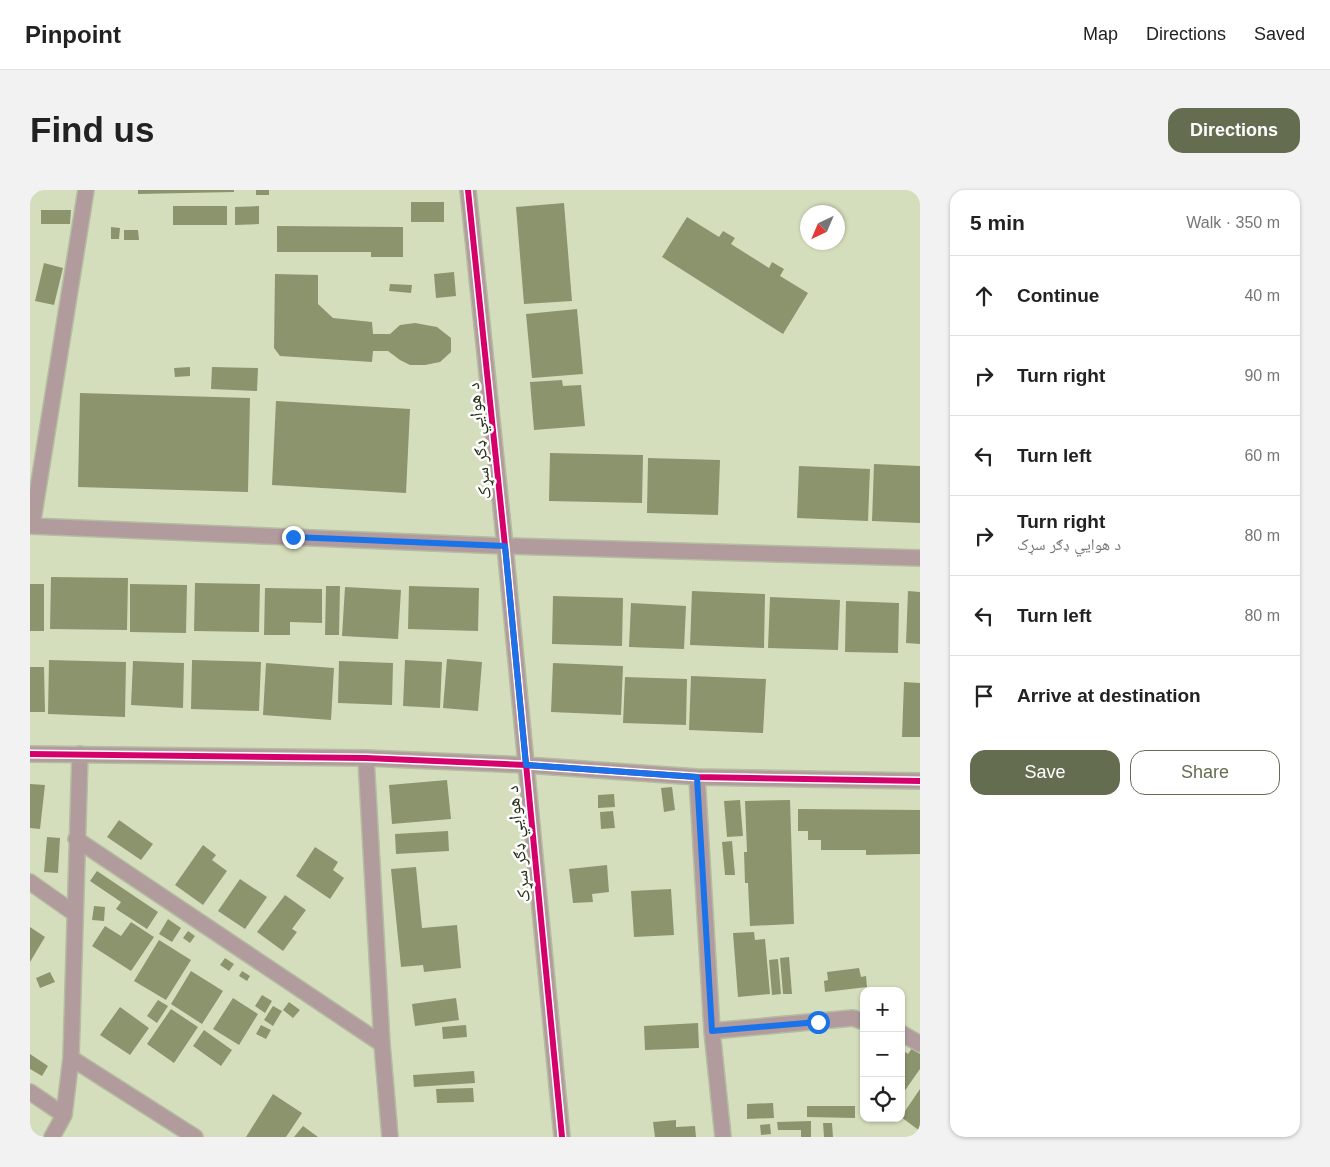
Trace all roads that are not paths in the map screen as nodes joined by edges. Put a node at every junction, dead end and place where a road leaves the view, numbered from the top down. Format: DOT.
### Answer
graph roads {
  1 [pos="86,190"];
  2 [pos="468,190"];
  3 [pos="31,526"];
  4 [pos="505,546"];
  5 [pos="920,558"];
  6 [pos="30,754"];
  7 [pos="80,754"];
  8 [pos="366,758"];
  9 [pos="526,765"];
  10 [pos="697,777"];
  11 [pos="920,780"];
  12 [pos="76,839"];
  13 [pos="30,882"];
  14 [pos="74,913"];
  15 [pos="860,1021"];
  16 [pos="712,1031"];
  17 [pos="905,1035"];
  18 [pos="382,1044"];
  19 [pos="920,1044"];
  20 [pos="71,1058"];
  21 [pos="30,1092"];
  22 [pos="64,1115"];
  23 [pos="52,1137"];
  24 [pos="194,1137"];
  25 [pos="390,1137"];
  26 [pos="562,1137"];
  27 [pos="722,1137"];
  1 -- 3 [label="street"];
  2 -- 4 [label="street, د هوايي ډګر سړک"];
  3 -- 4 [label="street"];
  4 -- 5 [label="street"];
  4 -- 9 [label="street, د هوايي ډګر سړک"];
  6 -- 7 [label="street"];
  7 -- 8 [label="street"];
  7 -- 12 [label="street"];
  8 -- 9 [label="street"];
  8 -- 18 [label="street"];
  9 -- 10 [label="street"];
  9 -- 26 [label="street, د هوايي ډګر سړک"];
  10 -- 11 [label="street"];
  10 -- 16 [label="street"];
  12 -- 14 [label="street"];
  12 -- 18 [label="street"];
  13 -- 14 [label="street"];
  14 -- 20 [label="street"];
  15 -- 16 [label="street"];
  16 -- 27 [label="street"];
  17 -- 19 [label="street"];
  18 -- 25 [label="street"];
  20 -- 22 [label="street"];
  20 -- 24 [label="street"];
  21 -- 22 [label="street"];
  22 -- 23 [label="street"];
}
